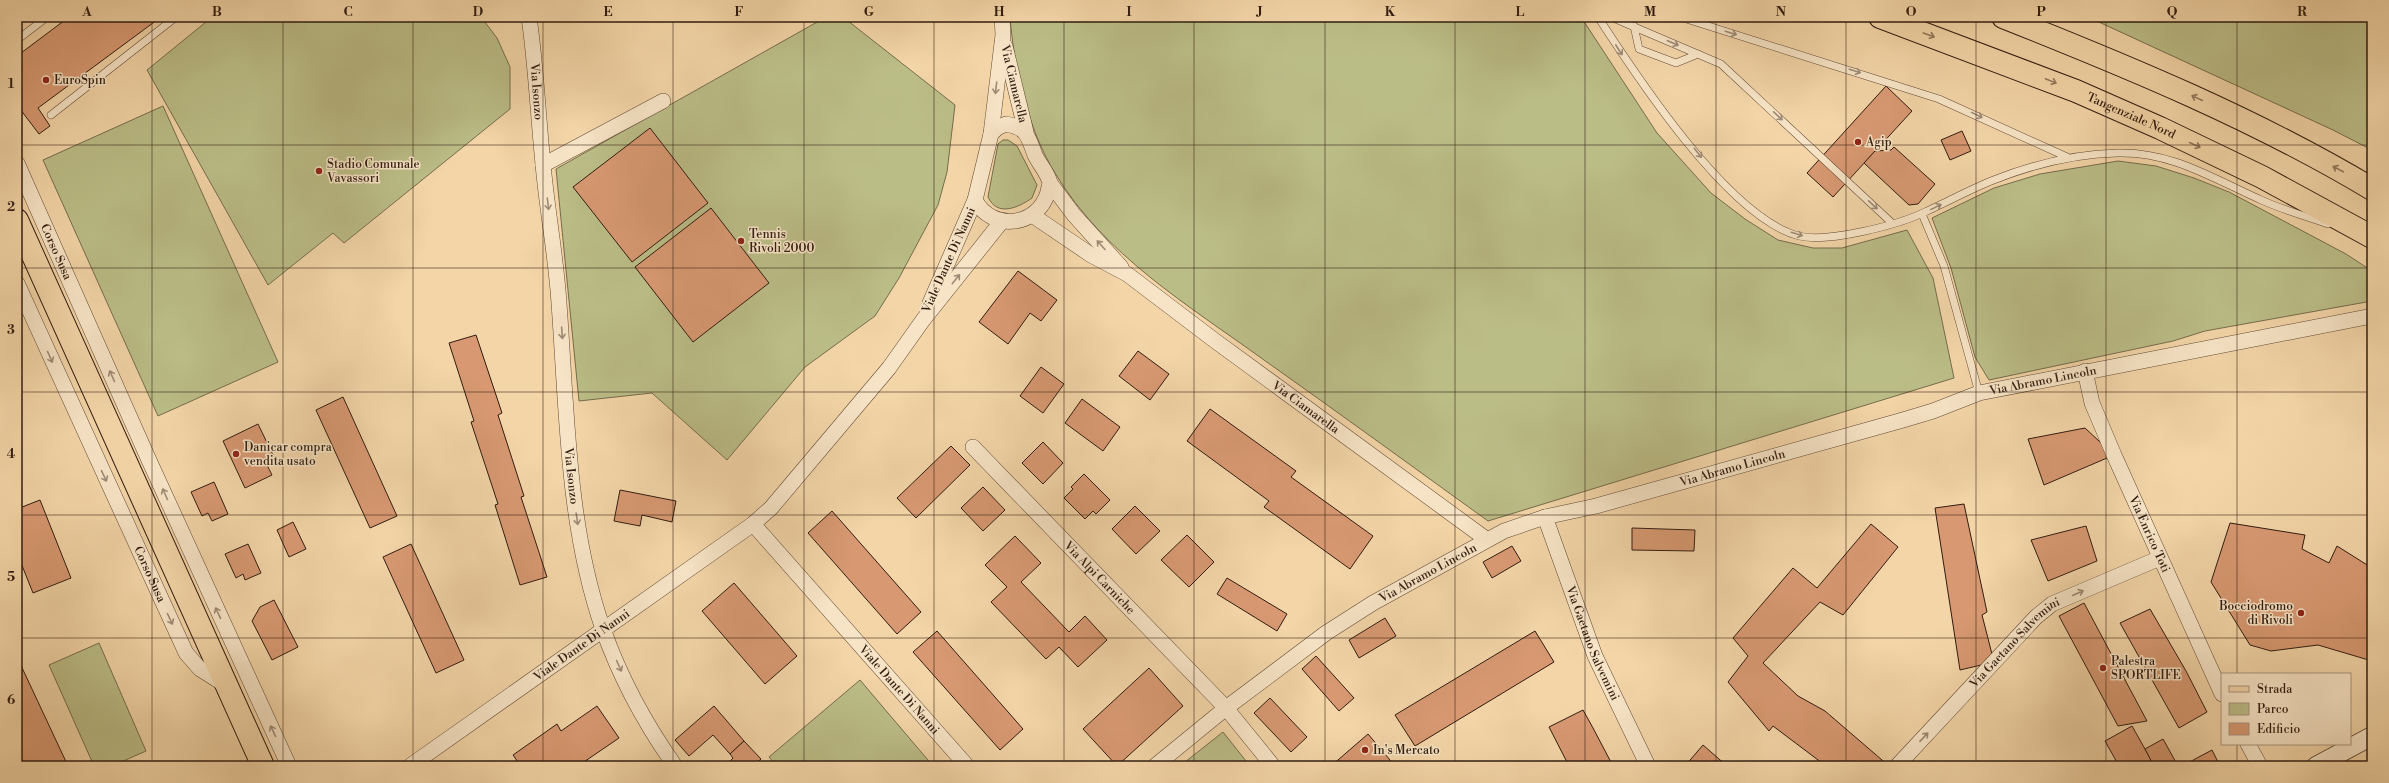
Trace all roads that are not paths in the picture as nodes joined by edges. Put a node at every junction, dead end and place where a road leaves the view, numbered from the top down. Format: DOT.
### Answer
graph roads {
  1 [pos="47,17"];
  2 [pos="176,17"];
  3 [pos="529,17"];
  4 [pos="1002,17"];
  5 [pos="1598,17"];
  6 [pos="1611,17"];
  7 [pos="1680,17"];
  8 [pos="1880,17"];
  9 [pos="2003,17"];
  10 [pos="1634,26"];
  11 [pos="1003,35"];
  12 [pos="17,40"];
  13 [pos="1698,54"];
  14 [pos="663,101"];
  15 [pos="51,115"];
  16 [pos="1026,132"];
  17 [pos="991,134"];
  18 [pos="2067,157"];
  19 [pos="17,163"];
  20 [pos="543,165"];
  21 [pos="1050,183"];
  22 [pos="2372,189"];
  23 [pos="975,200"];
  24 [pos="1922,214"];
  25 [pos="1032,215"];
  26 [pos="17,220"];
  27 [pos="1002,222"];
  28 [pos="1892,223"];
  29 [pos="2372,238"];
  30 [pos="1127,274"];
  31 [pos="17,284"];
  32 [pos="2372,316"];
  33 [pos="923,320"];
  34 [pos="63,323"];
  35 [pos="40,334"];
  36 [pos="96,340"];
  37 [pos="75,350"];
  38 [pos="2085,371"];
  39 [pos="1978,393"];
  40 [pos="114,436"];
  41 [pos="90,446"];
  42 [pos="973,447"];
  43 [pos="1545,517"];
  44 [pos="753,524"];
  45 [pos="1486,539"];
  46 [pos="186,542"];
  47 [pos="166,552"];
  48 [pos="2160,558"];
  49 [pos="603,630"];
  50 [pos="227,687"];
  51 [pos="2221,692"];
  52 [pos="1226,708"];
  53 [pos="2372,736"];
  54 [pos="2249,745"];
  55 [pos="263,766"];
  56 [pos="289,766"];
  57 [pos="410,766"];
  58 [pos="675,766"];
  59 [pos="967,766"];
  60 [pos="1155,766"];
  61 [pos="1273,766"];
  62 [pos="1648,766"];
  63 [pos="1897,766"];
  64 [pos="2260,766"];
  65 [pos="2316,766"];
  1 -- 12 [label="lane"];
  2 -- 15 [label="lane"];
  3 -- 20 [label="street, Via Isonzo"];
  4 -- 11 [label="street, Via Ciamarella"];
  5 -- 28 [label="lane, one-way"];
  6 -- 10 [label="lane"];
  7 -- 18 [label="lane, one-way"];
  8 -- 29 [label="main road, Tangenziale Nord, one-way"];
  22 -- 9 [label="main road, one-way"];
  10 -- 13 [label="lane, one-way"];
  10 -- 13 [label="lane"];
  11 -- 16 [label="street, Via Ciamarella"];
  11 -- 17 [label="street, Via Ciamarella, one-way"];
  13 -- 28 [label="lane, one-way"];
  14 -- 20 [label="street"];
  16 -- 17 [label="street"];
  16 -- 21 [label="street"];
  17 -- 23 [label="street"];
  24 -- 18 [label="lane, one-way"];
  18 -- 29 [label="lane"];
  19 -- 36 [label="street, Corso Susa"];
  20 -- 49 [label="street, Via Isonzo, one-way"];
  21 -- 25 [label="street"];
  30 -- 21 [label="street, Via Ciamarella, one-way"];
  23 -- 27 [label="street"];
  23 -- 33 [label="street, Viale Dante Di Nanni"];
  24 -- 28 [label="lane"];
  24 -- 39 [label="lane"];
  25 -- 27 [label="street"];
  25 -- 30 [label="street, Via Ciamarella"];
  26 -- 34 [label="main road, Corso Susa"];
  33 -- 27 [label="street, Viale Dante Di Nanni, one-way"];
  30 -- 45 [label="street, Via Ciamarella"];
  31 -- 35 [label="street, Corso Susa"];
  32 -- 38 [label="street, Via Abramo Lincoln"];
  33 -- 44 [label="street, Viale Dante Di Nanni"];
  34 -- 35 [label="street"];
  34 -- 37 [label="main road, Corso Susa"];
  35 -- 41 [label="street, Corso Susa, one-way"];
  36 -- 37 [label="street"];
  46 -- 36 [label="street, Corso Susa, one-way"];
  37 -- 40 [label="main road, Corso Susa"];
  38 -- 39 [label="street, Via Abramo Lincoln"];
  38 -- 48 [label="street, Via Enrico Toti"];
  39 -- 43 [label="street, Via Abramo Lincoln"];
  40 -- 41 [label="street"];
  40 -- 47 [label="main road, Corso Susa"];
  41 -- 50 [label="street, Corso Susa, one-way"];
  42 -- 52 [label="street, Via Alpi Carniche"];
  43 -- 45 [label="street, Via Abramo Lincoln"];
  43 -- 62 [label="street, Via Gaetano Salvemini"];
  44 -- 49 [label="street, Viale Dante Di Nanni"];
  44 -- 59 [label="street, Viale Dante Di Nanni"];
  45 -- 52 [label="street, Via Abramo Lincoln"];
  46 -- 47 [label="street, Corso Susa"];
  56 -- 46 [label="street, Corso Susa, one-way"];
  47 -- 50 [label="main road, Corso Susa"];
  48 -- 51 [label="street, Via Enrico Toti"];
  63 -- 48 [label="street, Via Gaetano Salvemini, one-way"];
  49 -- 57 [label="street, Viale Dante Di Nanni"];
  49 -- 58 [label="street, Via Isonzo, one-way"];
  50 -- 55 [label="main road, Corso Susa"];
  52 -- 60 [label="street, Via Abramo Lincoln"];
  52 -- 61 [label="street, Via Alpi Carniche"];
  53 -- 65 [label="street"];
  54 -- 64 [label="street"];
}
